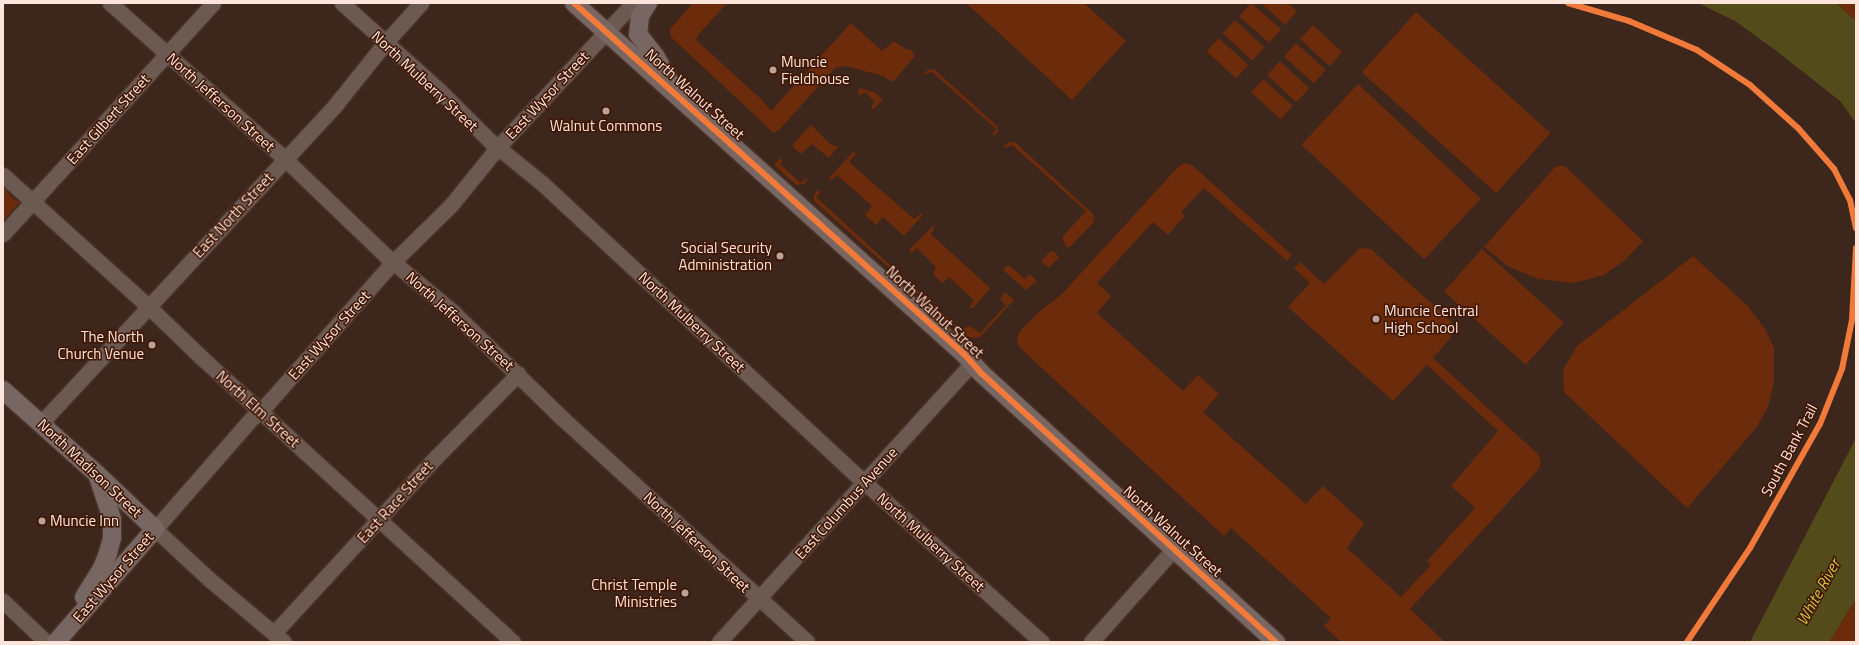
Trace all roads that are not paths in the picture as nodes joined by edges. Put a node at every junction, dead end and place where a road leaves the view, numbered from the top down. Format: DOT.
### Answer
graph roads {
  1 [pos="110,3"];
  2 [pos="212,3"];
  3 [pos="342,3"];
  4 [pos="421,3"];
  5 [pos="574,3"];
  6 [pos="634,3"];
  7 [pos="648,3"];
  8 [pos="606,32"];
  9 [pos="385,43"];
  10 [pos="167,54"];
  11 [pos="680,99"];
  12 [pos="498,147"];
  13 [pos="286,159"];
  14 [pos="3,175"];
  15 [pos="32,202"];
  16 [pos="3,234"];
  17 [pos="393,262"];
  18 [pos="149,307"];
  19 [pos="972,363"];
  20 [pos="518,374"];
  21 [pos="3,390"];
  22 [pos="260,411"];
  23 [pos="41,423"];
  24 [pos="97,474"];
  25 [pos="865,482"];
  26 [pos="380,519"];
  27 [pos="155,529"];
  28 [pos="1174,549"];
  29 [pos="759,598"];
  30 [pos="3,601"];
  31 [pos="61,636"];
  32 [pos="279,638"];
  33 [pos="46,642"];
  34 [pos="513,642"];
  35 [pos="719,642"];
  36 [pos="807,642"];
  37 [pos="1042,642"];
  38 [pos="1091,642"];
  39 [pos="1276,642"];
  1 -- 10 [label="street, North Jefferson Street"];
  2 -- 10 [label="street, East Gilbert Street"];
  3 -- 9 [label="street, North Mulberry Street"];
  4 -- 9 [label="street, East North Street"];
  5 -- 8 [label="main road, North Walnut Street"];
  6 -- 8 [label="street, East Wysor Street"];
  7 -- 11 [label="main road"];
  8 -- 11 [label="main road, North Walnut Street"];
  8 -- 12 [label="street, East Wysor Street"];
  9 -- 12 [label="street, North Mulberry Street"];
  9 -- 13 [label="street, East North Street"];
  10 -- 13 [label="street, North Jefferson Street"];
  10 -- 15 [label="street, East Gilbert Street"];
  11 -- 19 [label="main road, North Walnut Street"];
  12 -- 17 [label="street, East Wysor Street"];
  12 -- 25 [label="street, North Mulberry Street"];
  13 -- 17 [label="street, North Jefferson Street"];
  13 -- 18 [label="street, East North Street"];
  14 -- 15 [label="street, North Elm Street"];
  15 -- 16 [label="street, East Gilbert Street"];
  15 -- 18 [label="street, North Elm Street"];
  17 -- 20 [label="street, North Jefferson Street"];
  17 -- 22 [label="street, East Wysor Street"];
  18 -- 22 [label="street, North Elm Street"];
  18 -- 23 [label="street, East North Street"];
  19 -- 25 [label="street, East Columbus Avenue"];
  19 -- 28 [label="main road, North Walnut Street"];
  20 -- 26 [label="street, East Race Street"];
  20 -- 29 [label="street, North Jefferson Street"];
  21 -- 23 [label="main road, North Madison Street"];
  22 -- 26 [label="street, North Elm Street"];
  22 -- 27 [label="street, East Wysor Street"];
  23 -- 24 [label="main road, North Madison Street"];
  24 -- 27 [label="main road, North Madison Street"];
  24 -- 31 [label="main road"];
  25 -- 29 [label="street, East Columbus Avenue"];
  25 -- 37 [label="street, North Mulberry Street"];
  26 -- 32 [label="street, East Race Street"];
  26 -- 34 [label="street, North Elm Street"];
  27 -- 31 [label="main road, East Wysor Street"];
  27 -- 32 [label="street, North Madison Street"];
  28 -- 38 [label="street"];
  28 -- 39 [label="main road, North Walnut Street"];
  29 -- 35 [label="street, East Columbus Avenue"];
  29 -- 36 [label="street, North Jefferson Street"];
  30 -- 33 [label="street"];
}
